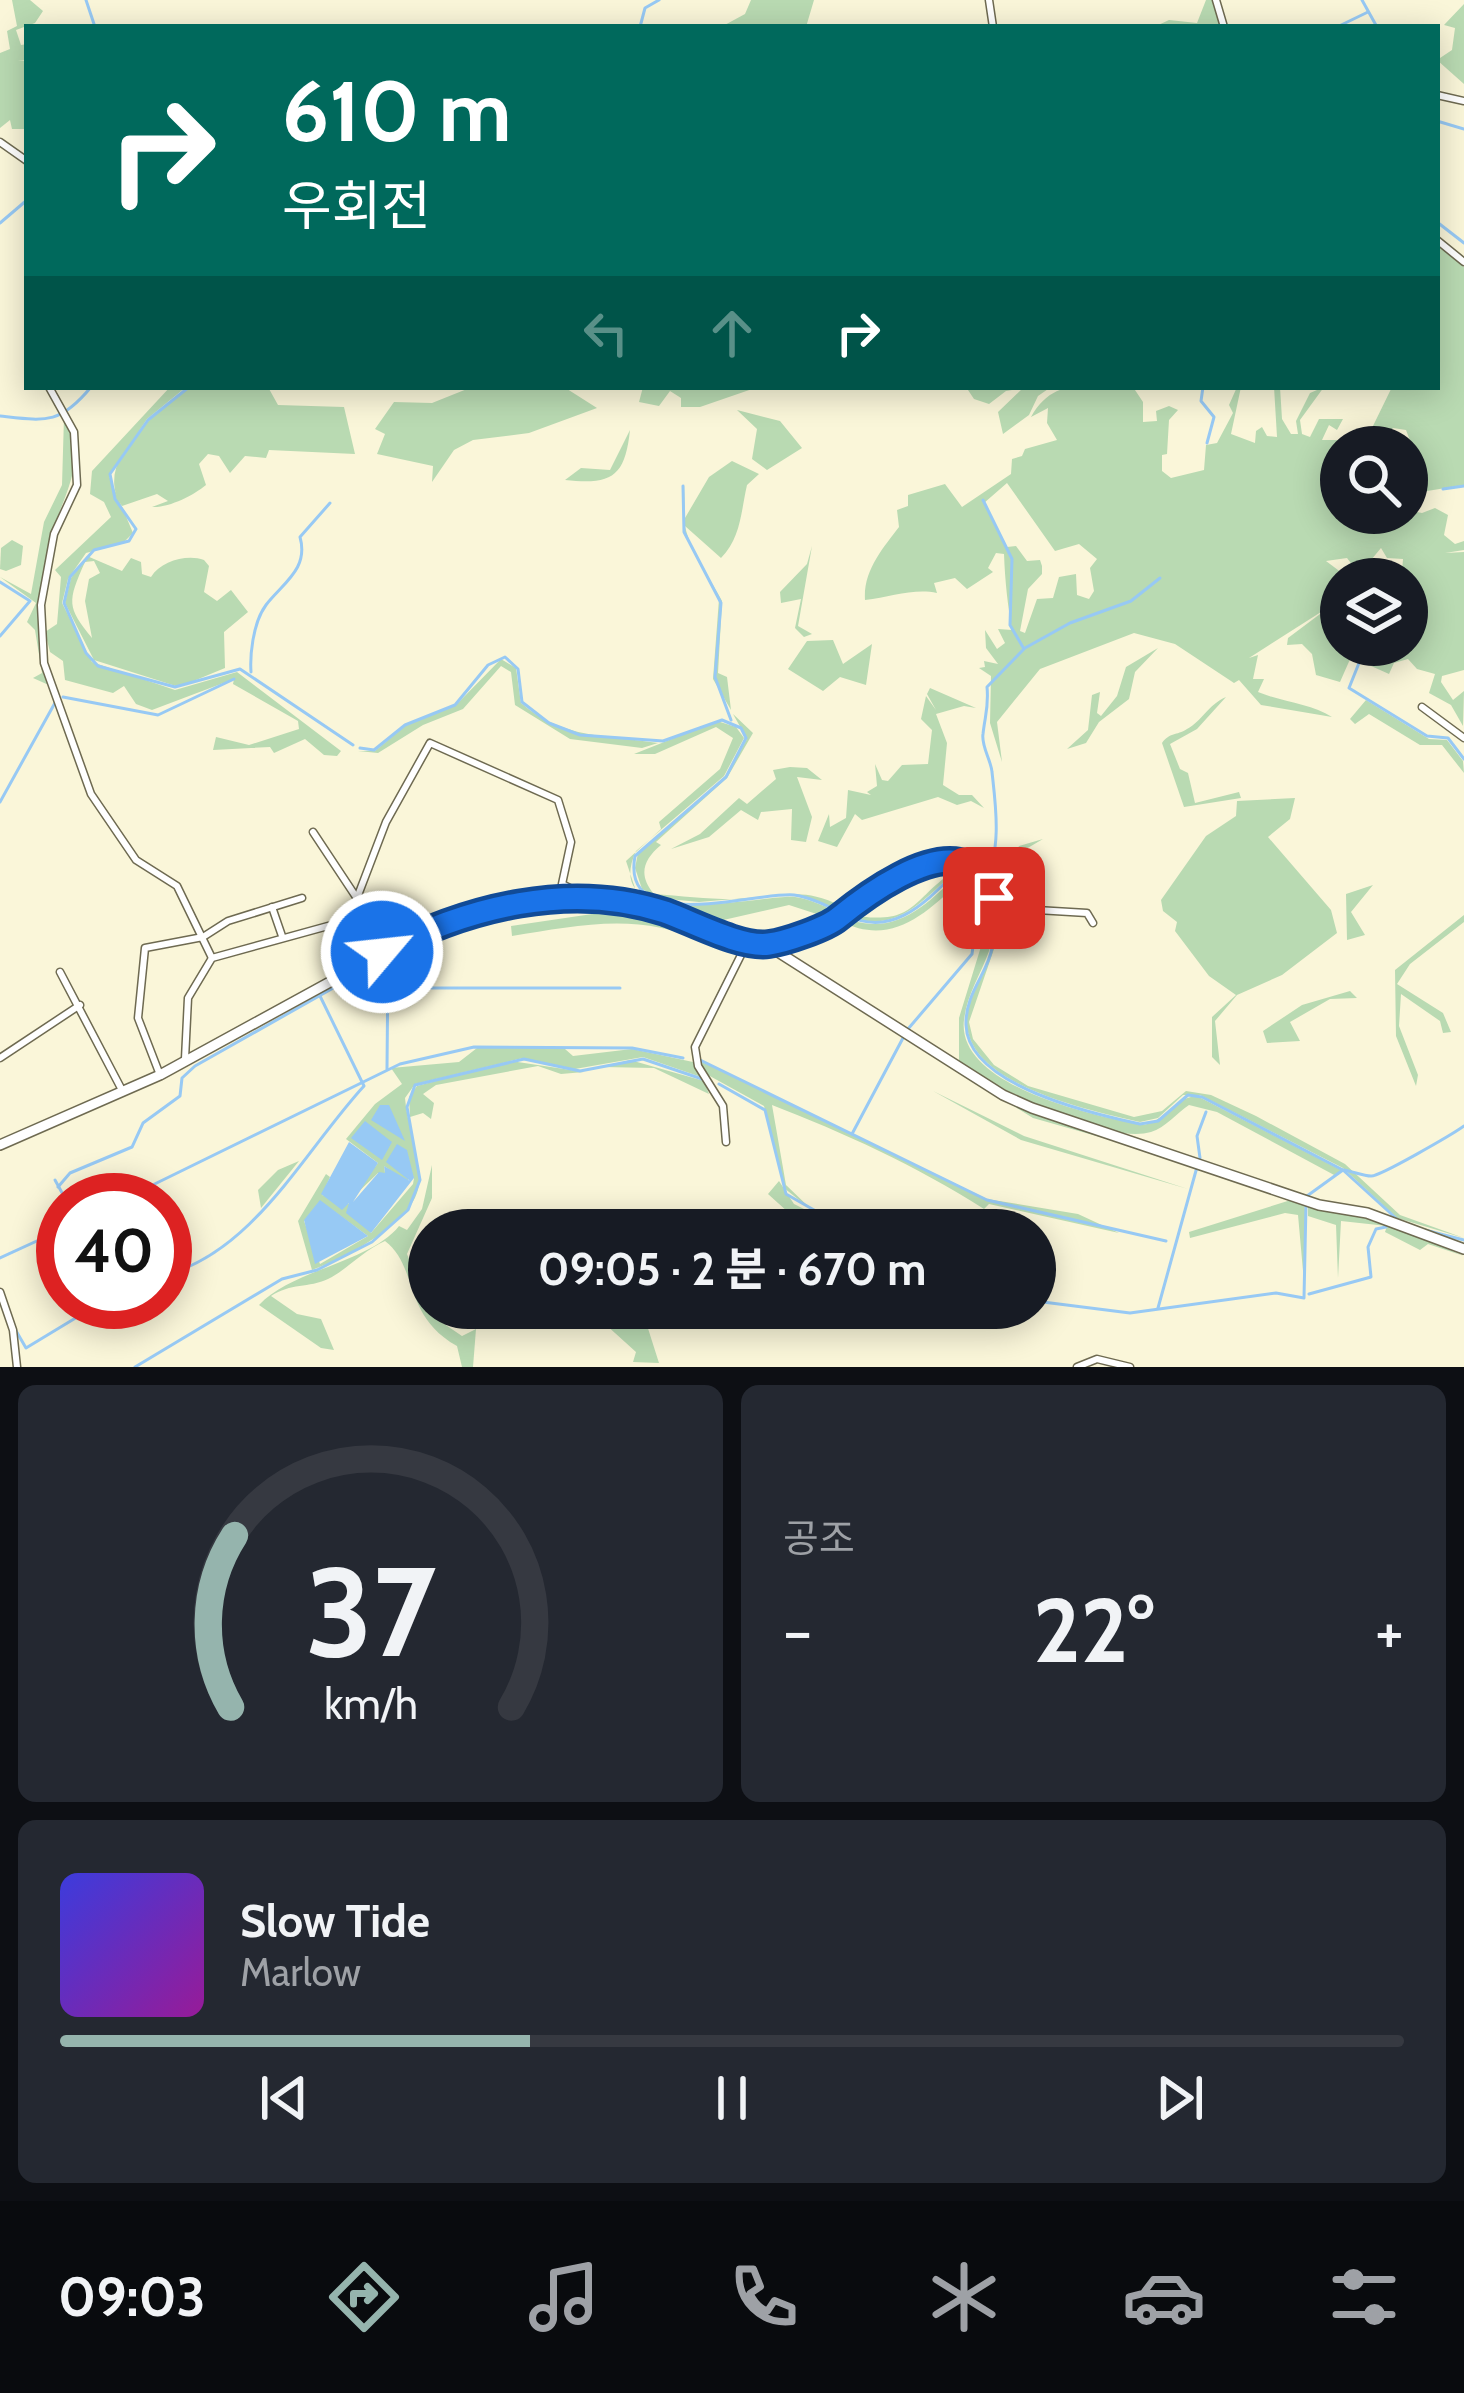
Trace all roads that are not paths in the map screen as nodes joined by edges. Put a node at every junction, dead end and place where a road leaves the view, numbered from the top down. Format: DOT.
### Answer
graph roads {
  1 [pos="1440,242"];
  2 [pos="1464,262"];
  3 [pos="51,390"];
  4 [pos="1422,707"];
  5 [pos="1464,738"];
  6 [pos="313,832"];
  7 [pos="302,898"];
  8 [pos="357,898"];
  9 [pos="590,898"];
  10 [pos="272,908"];
  11 [pos="368,915"];
  12 [pos="1093,922"];
  13 [pos="282,936"];
  14 [pos="203,937"];
  15 [pos="749,939"];
  16 [pos="767,945"];
  17 [pos="382,952"];
  18 [pos="212,958"];
  19 [pos="60,972"];
  20 [pos="80,1005"];
  21 [pos="0,1058"];
  22 [pos="185,1062"];
  23 [pos="160,1076"];
  24 [pos="123,1091"];
  25 [pos="726,1142"];
  26 [pos="0,1145"];
  27 [pos="1464,1249"];
  28 [pos="0,1292"];
  29 [pos="17,1367"];
  30 [pos="1077,1367"];
  31 [pos="1130,1367"];
  1 -- 2 [label="street"];
  3 -- 14 [label="street"];
  4 -- 5 [label="street"];
  6 -- 8 [label="street"];
  7 -- 10 [label="street"];
  8 -- 9 [label="street"];
  8 -- 11 [label="street"];
  9 -- 15 [label="street"];
  9 -- 17 [label="street"];
  10 -- 13 [label="street"];
  10 -- 14 [label="street"];
  11 -- 13 [label="street"];
  11 -- 17 [label="street"];
  12 -- 16 [label="street"];
  13 -- 18 [label="street"];
  14 -- 18 [label="street"];
  14 -- 23 [label="street"];
  15 -- 16 [label="street"];
  15 -- 25 [label="street"];
  16 -- 27 [label="street"];
  17 -- 22 [label="street"];
  18 -- 22 [label="street"];
  19 -- 20 [label="street"];
  20 -- 21 [label="street"];
  20 -- 24 [label="street"];
  22 -- 23 [label="street"];
  23 -- 24 [label="street"];
  24 -- 26 [label="street"];
  28 -- 29 [label="street"];
  30 -- 31 [label="street"];
}
